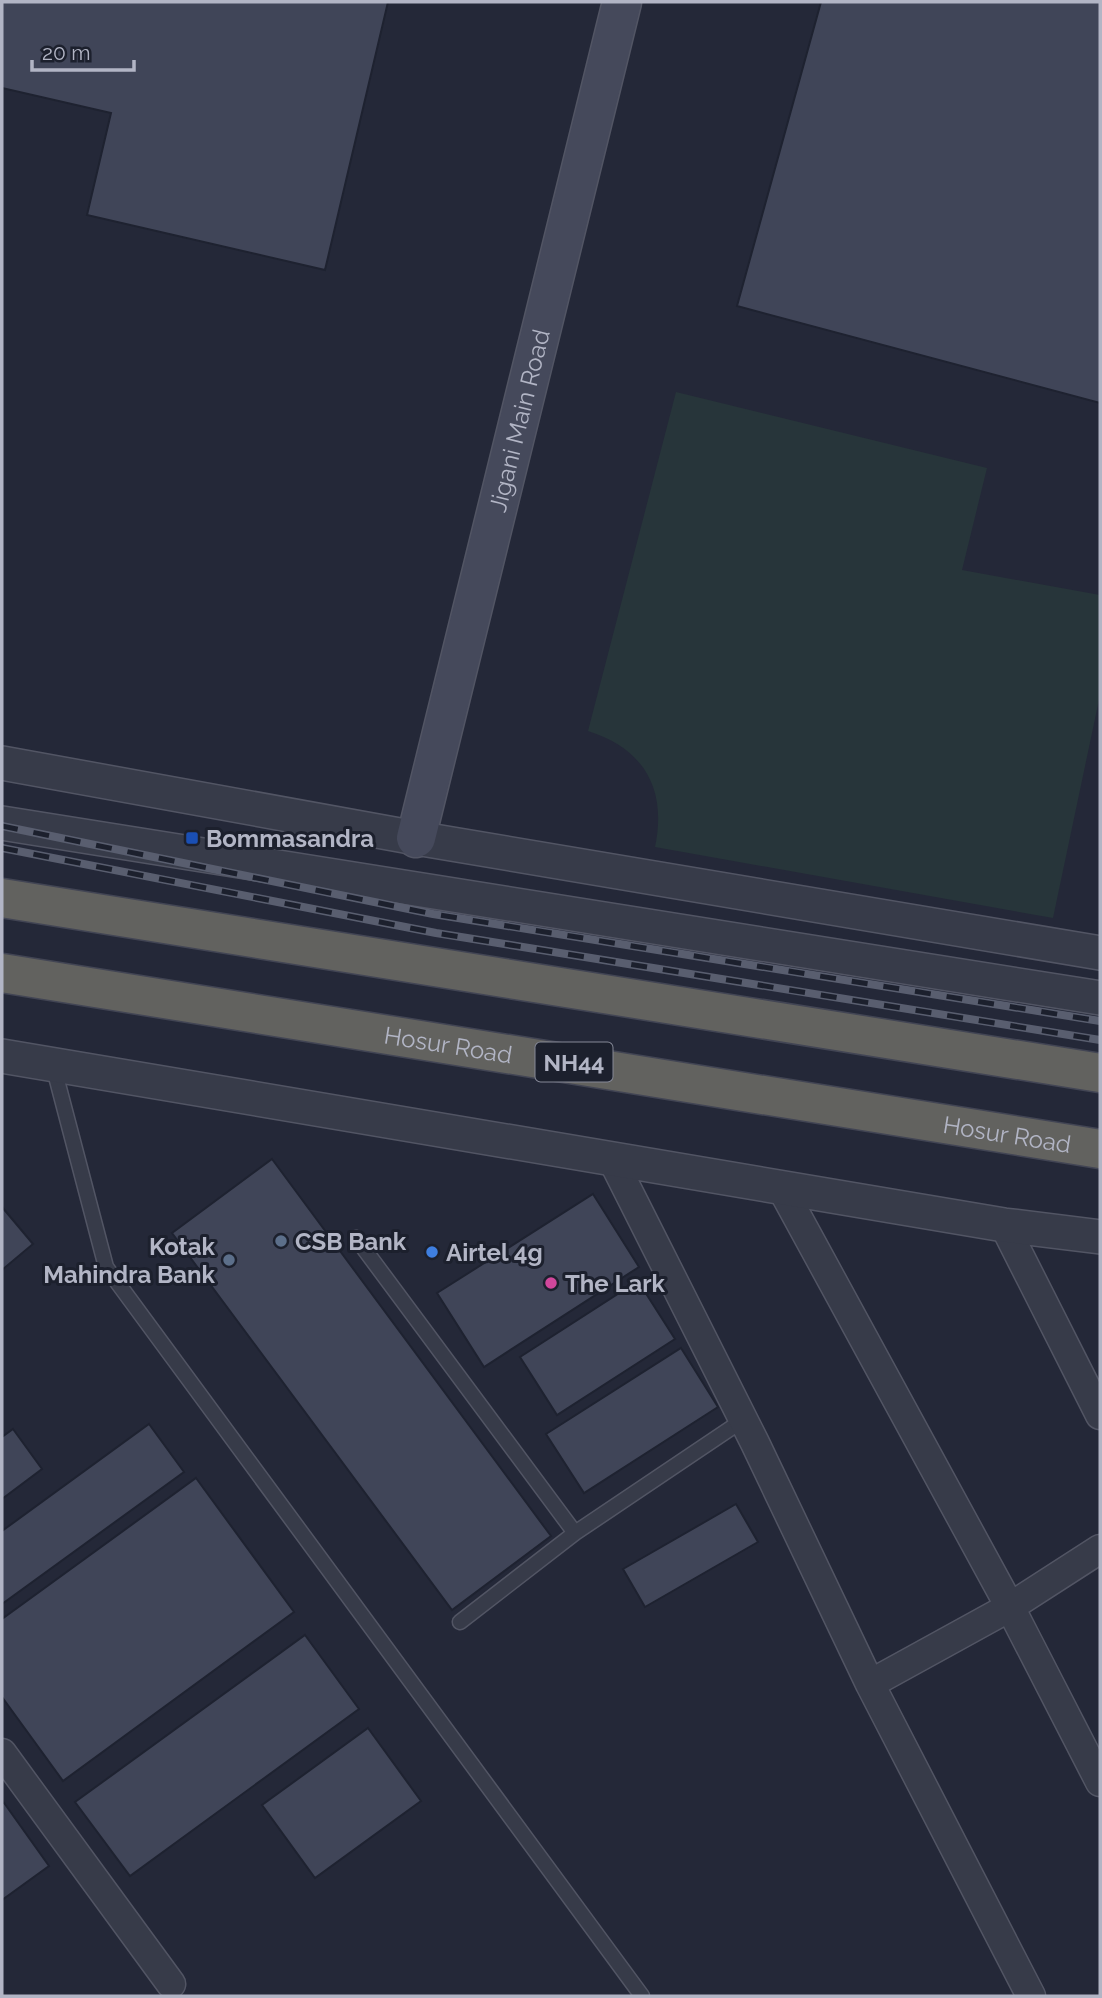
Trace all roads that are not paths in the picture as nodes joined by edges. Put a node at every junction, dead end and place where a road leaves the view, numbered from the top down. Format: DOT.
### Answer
graph roads {
  1 [pos="622,2"];
  2 [pos="2,763"];
  3 [pos="275,813"];
  4 [pos="2,823"];
  5 [pos="416,838"];
  6 [pos="261,864"];
  7 [pos="2,898"];
  8 [pos="1100,953"];
  9 [pos="2,973"];
  10 [pos="1100,998"];
  11 [pos="2,1056"];
  12 [pos="53,1065"];
  13 [pos="1100,1073"];
  14 [pos="1100,1149"];
  15 [pos="611,1157"];
  16 [pos="781,1187"];
  17 [pos="1004,1225"];
  18 [pos="1100,1237"];
  19 [pos="356,1238"];
  20 [pos="1100,1415"];
  21 [pos="743,1420"];
  22 [pos="575,1533"];
  23 [pos="1100,1549"];
  24 [pos="1010,1607"];
  25 [pos="460,1622"];
  26 [pos="870,1684"];
  27 [pos="2,1753"];
  28 [pos="1100,1782"];
  29 [pos="171,1984"];
  30 [pos="639,1995"];
  31 [pos="1031,1996"];
  1 -- 5 [label="main road, Jigani Main Road"];
  2 -- 3 [label="street"];
  3 -- 5 [label="street"];
  3 -- 6 [label="street"];
  4 -- 6 [label="street"];
  5 -- 8 [label="street"];
  6 -- 10 [label="street"];
  7 -- 13 [label="highway"];
  9 -- 14 [label="highway, Hosur Road / NH44"];
  11 -- 12 [label="street"];
  12 -- 15 [label="street"];
  12 -- 30 [label="lane"];
  15 -- 16 [label="street"];
  15 -- 21 [label="street"];
  16 -- 17 [label="street"];
  16 -- 24 [label="street"];
  17 -- 18 [label="street"];
  17 -- 20 [label="street"];
  19 -- 22 [label="lane"];
  21 -- 22 [label="lane"];
  21 -- 26 [label="street"];
  22 -- 25 [label="lane"];
  23 -- 24 [label="street"];
  24 -- 26 [label="street"];
  24 -- 28 [label="street"];
  26 -- 31 [label="street"];
  27 -- 29 [label="street"];
}
